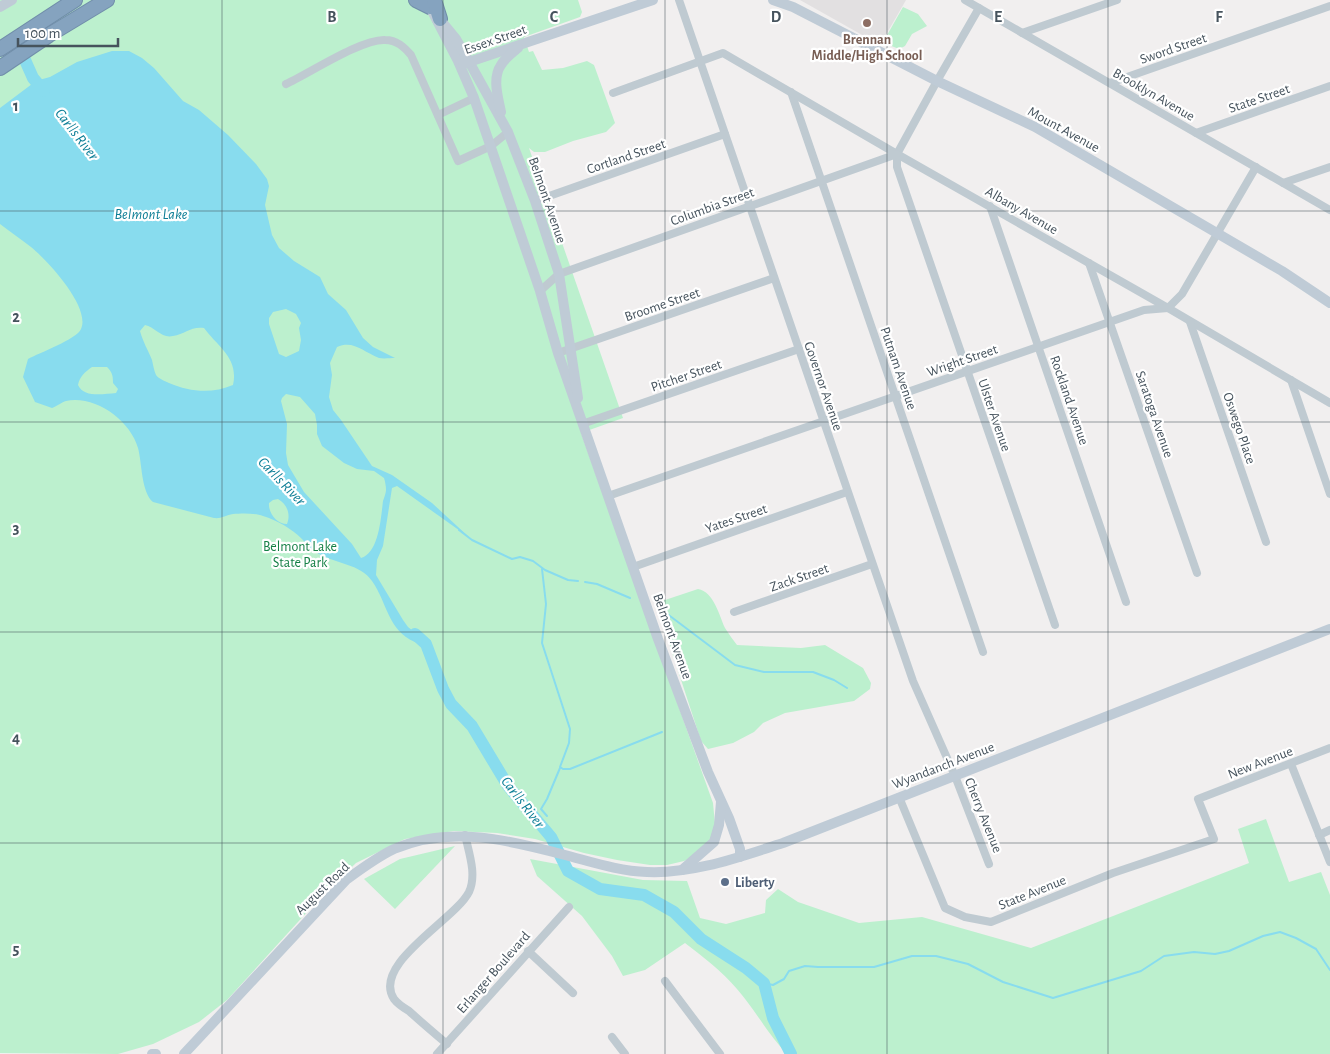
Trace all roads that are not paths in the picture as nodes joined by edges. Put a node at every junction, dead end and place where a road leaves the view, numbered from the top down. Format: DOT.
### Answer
graph roads {
  1 [pos="75,0"];
  2 [pos="107,0"];
  3 [pos="416,0"];
  4 [pos="653,0"];
  5 [pos="679,0"];
  6 [pos="773,0"];
  7 [pos="965,0"];
  8 [pos="1116,0"];
  9 [pos="430,2"];
  10 [pos="792,3"];
  11 [pos="1330,6"];
  12 [pos="979,8"];
  13 [pos="440,19"];
  14 [pos="1022,33"];
  15 [pos="520,45"];
  16 [pos="0,49"];
  17 [pos="700,62"];
  18 [pos="465,64"];
  19 [pos="0,68"];
  20 [pos="937,80"];
  21 [pos="1110,83"];
  22 [pos="286,84"];
  23 [pos="1330,86"];
  24 [pos="486,92"];
  25 [pos="791,92"];
  26 [pos="613,93"];
  27 [pos="474,98"];
  28 [pos="438,115"];
  29 [pos="502,120"];
  30 [pos="508,132"];
  31 [pos="1196,132"];
  32 [pos="725,134"];
  33 [pos="491,146"];
  34 [pos="897,154"];
  35 [pos="1256,167"];
  36 [pos="1330,167"];
  37 [pos="821,182"];
  38 [pos="1284,183"];
  39 [pos="535,201"];
  40 [pos="749,206"];
  41 [pos="990,206"];
  42 [pos="1330,210"];
  43 [pos="1218,232"];
  44 [pos="1089,263"];
  45 [pos="559,274"];
  46 [pos="774,278"];
  47 [pos="540,290"];
  48 [pos="1330,303"];
  49 [pos="1168,308"];
  50 [pos="1190,322"];
  51 [pos="1110,323"];
  52 [pos="1038,348"];
  53 [pos="571,349"];
  54 [pos="799,349"];
  55 [pos="558,354"];
  56 [pos="967,372"];
  57 [pos="1291,380"];
  58 [pos="895,396"];
  59 [pos="1330,403"];
  60 [pos="824,421"];
  61 [pos="582,424"];
  62 [pos="847,492"];
  63 [pos="1330,494"];
  64 [pos="608,496"];
  65 [pos="1266,542"];
  66 [pos="872,564"];
  67 [pos="633,567"];
  68 [pos="1197,573"];
  69 [pos="1126,602"];
  70 [pos="734,612"];
  71 [pos="1055,625"];
  72 [pos="1330,629"];
  73 [pos="983,652"];
  74 [pos="1330,748"];
  75 [pos="1290,764"];
  76 [pos="955,776"];
  77 [pos="899,797"];
  78 [pos="721,798"];
  79 [pos="1330,830"];
  80 [pos="1319,835"];
  81 [pos="465,836"];
  82 [pos="1214,839"];
  83 [pos="557,853"];
  84 [pos="740,857"];
  85 [pos="1330,862"];
  86 [pos="990,864"];
  87 [pos="682,870"];
  88 [pos="569,907"];
  89 [pos="528,951"];
  90 [pos="665,981"];
  91 [pos="573,993"];
  92 [pos="612,1037"];
  93 [pos="447,1044"];
  94 [pos="152,1054"];
  95 [pos="156,1054"];
  96 [pos="184,1054"];
  97 [pos="437,1054"];
  98 [pos="625,1054"];
  99 [pos="720,1054"];
  1 -- 16 [label="highway"];
  2 -- 19 [label="highway"];
  3 -- 9 [label="highway"];
  4 -- 15 [label="street, Essex Street"];
  5 -- 17 [label="street, Governor Avenue"];
  6 -- 10 [label="street, Mount Avenue"];
  7 -- 12 [label="street, Brooklyn Avenue"];
  8 -- 14 [label="street"];
  9 -- 13 [label="highway"];
  9 -- 18 [label="street, Belmont Avenue"];
  10 -- 20 [label="street, Mount Avenue"];
  11 -- 21 [label="street, Sword Street"];
  12 -- 14 [label="street, Brooklyn Avenue"];
  12 -- 20 [label="street"];
  13 -- 18 [label="street, Belmont Avenue"];
  14 -- 21 [label="street, Brooklyn Avenue"];
  15 -- 18 [label="street, Essex Street"];
  15 -- 29 [label="street"];
  17 -- 25 [label="street, Albany Avenue"];
  17 -- 26 [label="street"];
  17 -- 32 [label="street, Governor Avenue"];
  18 -- 24 [label="street, Belmont Avenue"];
  18 -- 27 [label="street, Belmont Avenue"];
  20 -- 34 [label="street"];
  20 -- 43 [label="street, Mount Avenue"];
  21 -- 31 [label="street, Brooklyn Avenue"];
  22 -- 28 [label="street"];
  23 -- 31 [label="street, State Street"];
  24 -- 27 [label="street"];
  24 -- 29 [label="street, Belmont Avenue"];
  25 -- 34 [label="street, Albany Avenue"];
  25 -- 37 [label="street, Putnam Avenue"];
  27 -- 28 [label="street"];
  27 -- 33 [label="street, Belmont Avenue"];
  28 -- 33 [label="street"];
  29 -- 30 [label="street, Belmont Avenue"];
  30 -- 33 [label="street"];
  30 -- 39 [label="street, Belmont Avenue"];
  31 -- 35 [label="street, Brooklyn Avenue"];
  32 -- 39 [label="street, Cortland Street"];
  32 -- 40 [label="street, Governor Avenue"];
  33 -- 47 [label="street, Belmont Avenue"];
  34 -- 37 [label="street, Columbia Street"];
  34 -- 41 [label="street, Albany Avenue"];
  34 -- 56 [label="street, Ulster Avenue"];
  35 -- 38 [label="street, Brooklyn Avenue"];
  35 -- 43 [label="street"];
  36 -- 38 [label="street"];
  37 -- 40 [label="street, Columbia Street"];
  37 -- 58 [label="street, Putnam Avenue"];
  38 -- 42 [label="street, Brooklyn Avenue"];
  39 -- 45 [label="street, Belmont Avenue"];
  40 -- 45 [label="street, Columbia Street"];
  40 -- 46 [label="street, Governor Avenue"];
  41 -- 44 [label="street, Albany Avenue"];
  41 -- 52 [label="street, Rockland Avenue"];
  43 -- 48 [label="street, Mount Avenue"];
  43 -- 49 [label="street"];
  44 -- 49 [label="street, Albany Avenue"];
  44 -- 51 [label="street, Saratoga Avenue"];
  45 -- 47 [label="street, Columbia Street"];
  45 -- 53 [label="street, Belmont Avenue"];
  46 -- 53 [label="street, Broome Street"];
  46 -- 54 [label="street, Governor Avenue"];
  47 -- 55 [label="street, Belmont Avenue"];
  49 -- 50 [label="street, Albany Avenue"];
  49 -- 51 [label="street, Wright Street"];
  50 -- 57 [label="street, Albany Avenue"];
  50 -- 65 [label="street, Oswego Place"];
  51 -- 52 [label="street, Wright Street"];
  51 -- 68 [label="street, Saratoga Avenue"];
  52 -- 56 [label="street, Wright Street"];
  52 -- 69 [label="street, Rockland Avenue"];
  53 -- 55 [label="street, Broome Street"];
  53 -- 61 [label="street, Belmont Avenue"];
  54 -- 60 [label="street, Governor Avenue"];
  54 -- 61 [label="street, Pitcher Street"];
  55 -- 61 [label="street, Belmont Avenue"];
  56 -- 58 [label="street, Wright Street"];
  56 -- 71 [label="street, Ulster Avenue"];
  57 -- 59 [label="street, Albany Avenue"];
  57 -- 63 [label="street"];
  58 -- 60 [label="street, Wright Street"];
  58 -- 73 [label="street, Putnam Avenue"];
  60 -- 62 [label="street, Governor Avenue"];
  60 -- 64 [label="street, Wright Street"];
  61 -- 64 [label="street, Belmont Avenue"];
  62 -- 66 [label="street, Governor Avenue"];
  62 -- 67 [label="street, Yates Street"];
  64 -- 67 [label="street, Belmont Avenue"];
  66 -- 70 [label="street, Zack Street"];
  66 -- 76 [label="street, Governor Avenue"];
  67 -- 78 [label="street, Belmont Avenue"];
  72 -- 76 [label="street, Wyandanch Avenue"];
  74 -- 75 [label="street, New Avenue"];
  75 -- 80 [label="street"];
  75 -- 82 [label="street, New Avenue"];
  76 -- 77 [label="street, Wyandanch Avenue"];
  76 -- 86 [label="street, Cherry Avenue"];
  77 -- 82 [label="street, State Avenue"];
  77 -- 84 [label="street, Wyandanch Avenue"];
  78 -- 84 [label="street, Belmont Avenue"];
  78 -- 87 [label="street"];
  79 -- 80 [label="street"];
  80 -- 85 [label="street"];
  81 -- 83 [label="street, August Road"];
  81 -- 93 [label="street"];
  81 -- 96 [label="street, August Road"];
  83 -- 87 [label="street, Wyandanch Avenue"];
  84 -- 87 [label="street, Wyandanch Avenue"];
  88 -- 89 [label="street, Erlanger Boulevard"];
  89 -- 91 [label="street"];
  89 -- 93 [label="street, Erlanger Boulevard"];
  90 -- 99 [label="street"];
  92 -- 98 [label="street"];
  93 -- 97 [label="street, Erlanger Boulevard"];
  94 -- 95 [label="street"];
}
